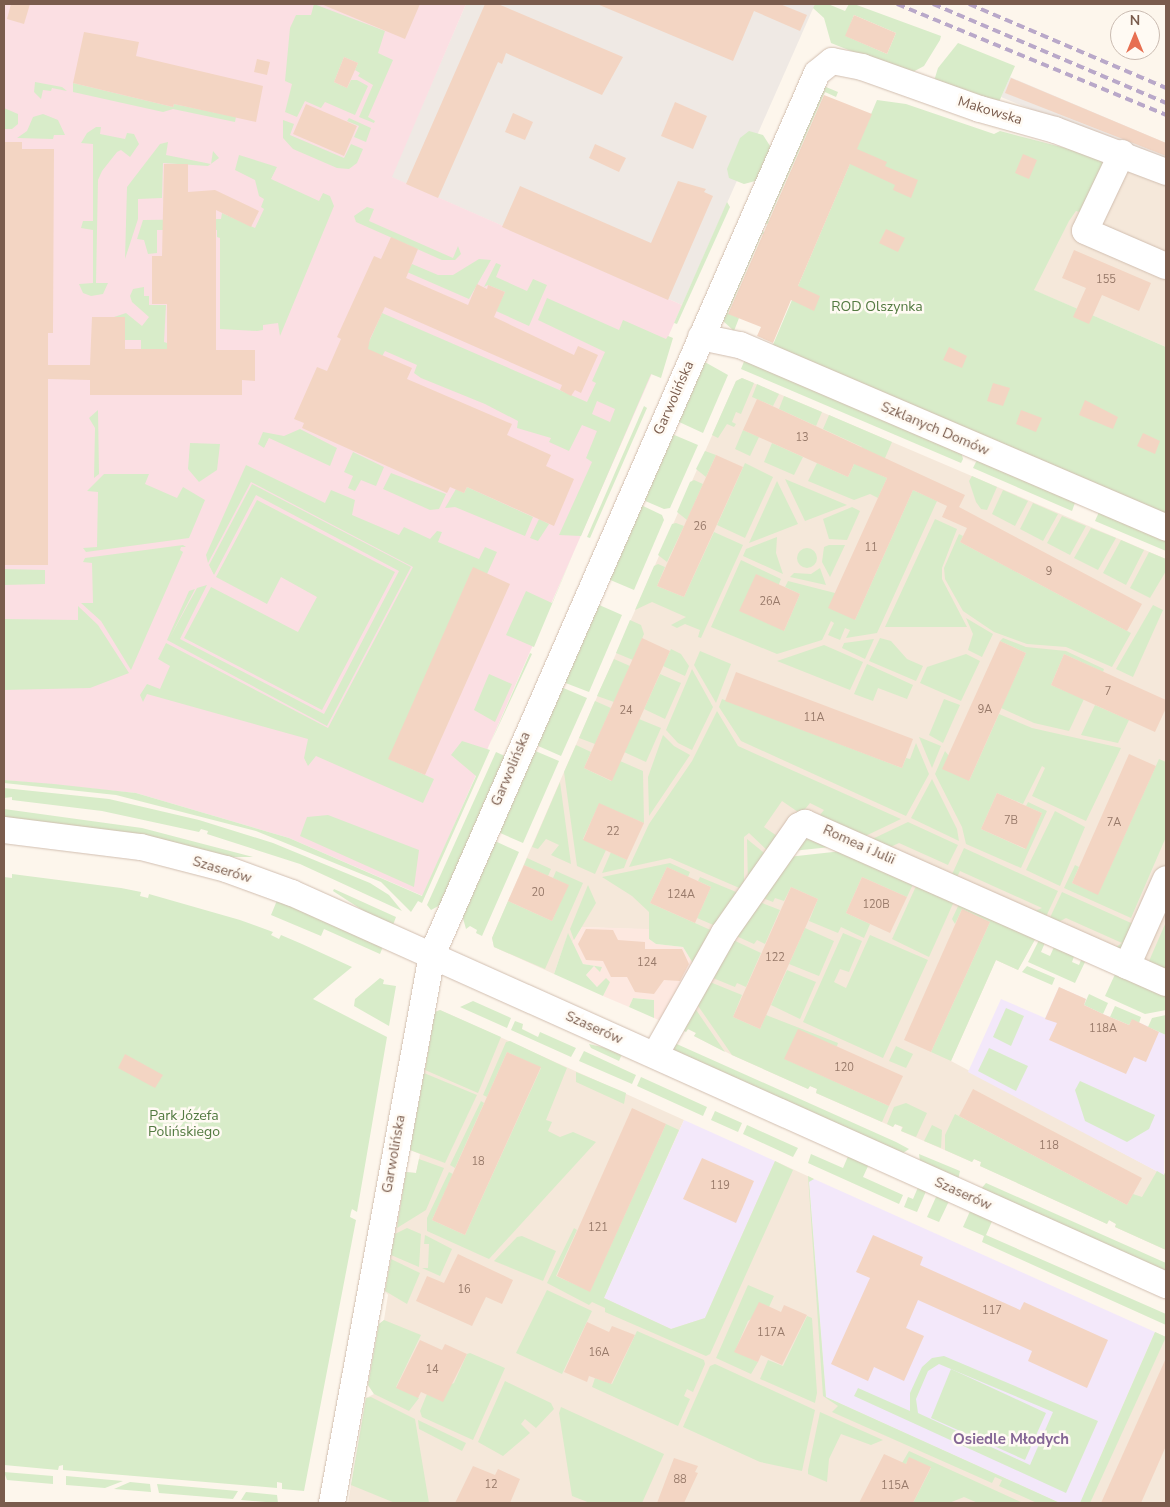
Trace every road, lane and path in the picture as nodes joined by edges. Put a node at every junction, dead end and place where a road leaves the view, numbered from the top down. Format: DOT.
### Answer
graph roads {
  1 [pos="817,73"];
  2 [pos="1122,154"];
  3 [pos="1166,172"];
  4 [pos="1166,266"];
  5 [pos="701,337"];
  6 [pos="1166,528"];
  7 [pos="4,830"];
  8 [pos="1166,879"];
  9 [pos="432,955"];
  10 [pos="1127,966"];
  11 [pos="1166,984"];
  12 [pos="655,1055"];
  13 [pos="1166,1285"];
  14 [pos="332,1503"];
  1 -- 2 [label="street, Makowska"];
  1 -- 5 [label="street, Garwolińska"];
  2 -- 3 [label="street, Makowska"];
  2 -- 4 [label="street"];
  5 -- 6 [label="street, Szklanych Domów"];
  5 -- 9 [label="street, Garwolińska"];
  7 -- 9 [label="street, Szaserów"];
  8 -- 10 [label="street"];
  9 -- 12 [label="street, Szaserów"];
  9 -- 14 [label="street, Garwolińska"];
  10 -- 11 [label="street, Romea i Julii"];
  10 -- 12 [label="street, Romea i Julii"];
  12 -- 13 [label="street, Szaserów"];
}
